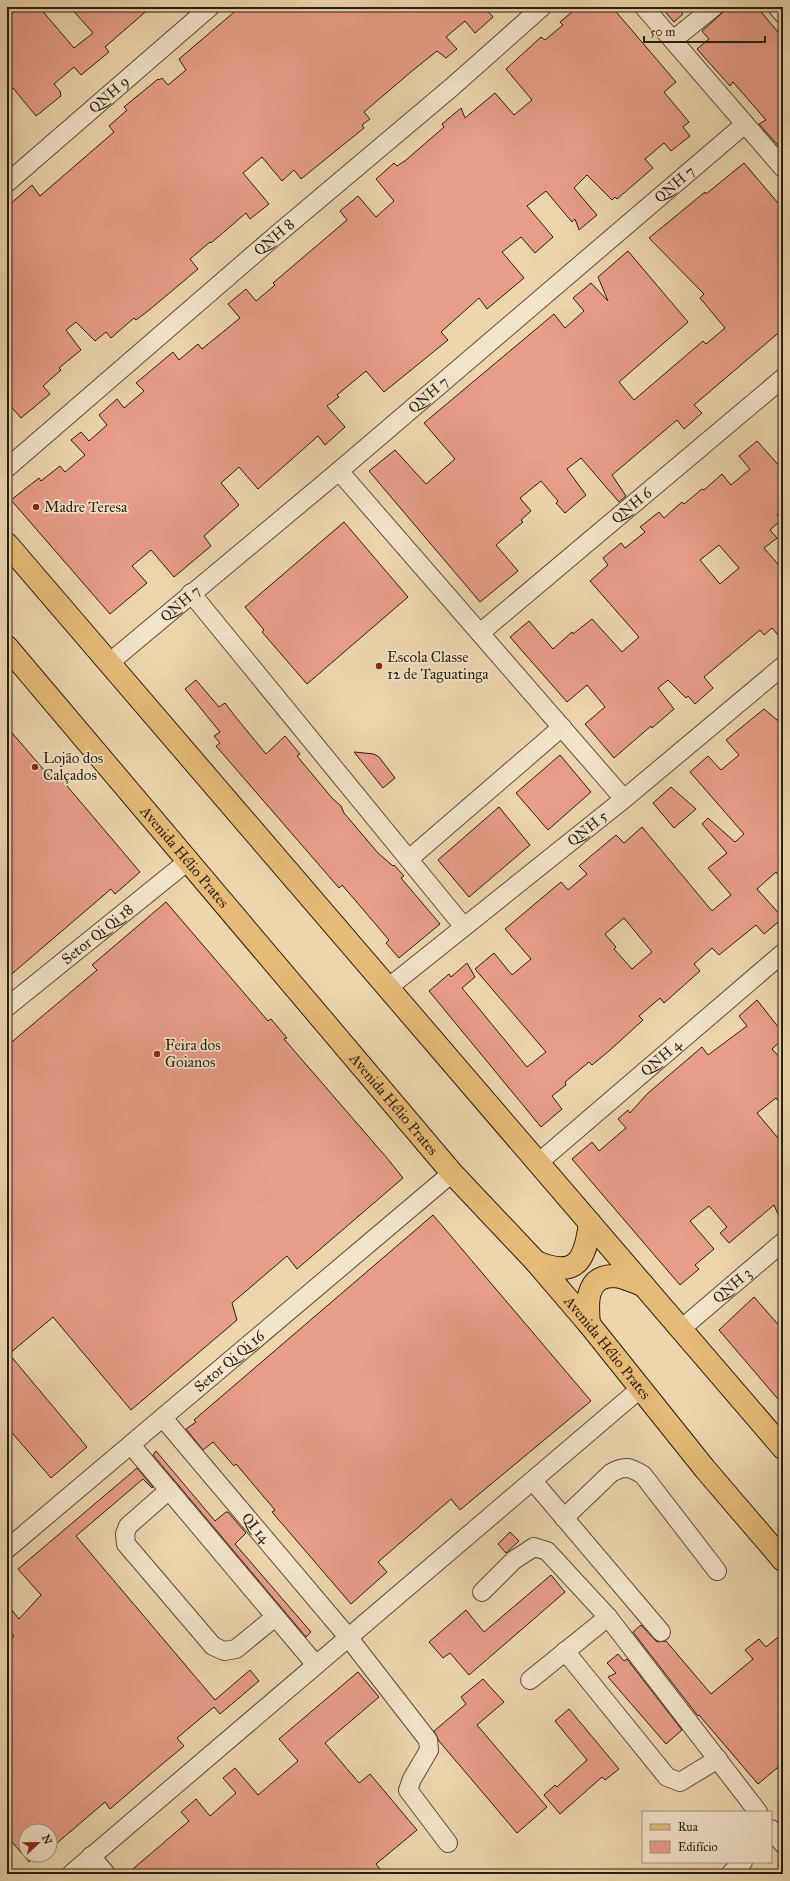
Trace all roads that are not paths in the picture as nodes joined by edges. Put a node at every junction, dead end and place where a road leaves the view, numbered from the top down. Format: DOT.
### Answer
graph roads {
  1 [pos="210,7"];
  2 [pos="542,7"];
  3 [pos="644,7"];
  4 [pos="714,7"];
  5 [pos="777,7"];
  6 [pos="783,14"];
  7 [pos="673,40"];
  8 [pos="745,124"];
  9 [pos="783,168"];
  10 [pos="7,183"];
  11 [pos="783,378"];
  12 [pos="7,468"];
  13 [pos="339,471"];
  14 [pos="7,544"];
  15 [pos="191,593"];
  16 [pos="480,633"];
  17 [pos="7,647"];
  18 [pos="109,663"];
  19 [pos="783,666"];
  20 [pos="562,727"];
  21 [pos="624,799"];
  22 [pos="408,859"];
  23 [pos="188,861"];
  24 [pos="464,927"];
  25 [pos="783,953"];
  26 [pos="389,987"];
  27 [pos="7,1007"];
  28 [pos="538,1163"];
  29 [pos="452,1173"];
  30 [pos="590,1223"];
  31 [pos="783,1242"];
  32 [pos="536,1262"];
  33 [pos="643,1285"];
  34 [pos="589,1324"];
  35 [pos="682,1330"];
  36 [pos="641,1388"];
  37 [pos="162,1418"];
  38 [pos="131,1445"];
  39 [pos="783,1448"];
  40 [pos="532,1481"];
  41 [pos="169,1490"];
  42 [pos="564,1518"];
  43 [pos="7,1549"];
  44 [pos="783,1560"];
  45 [pos="717,1571"];
  46 [pos="482,1592"];
  47 [pos="275,1616"];
  48 [pos="608,1617"];
  49 [pos="661,1632"];
  50 [pos="348,1637"];
  51 [pos="565,1651"];
  52 [pos="316,1665"];
  53 [pos="530,1680"];
  54 [pos="718,1759"];
  55 [pos="757,1811"];
  56 [pos="448,1843"];
  57 [pos="91,1856"];
  58 [pos="742,1863"];
  59 [pos="71,1874"];
  60 [pos="106,1874"];
  61 [pos="730,1874"];
  1 -- 10 [label="street, QNH 9"];
  2 -- 12 [label="street, QNH 8"];
  3 -- 7 [label="street"];
  4 -- 7 [label="street"];
  5 -- 6 [label="street"];
  7 -- 8 [label="street"];
  8 -- 9 [label="street"];
  8 -- 13 [label="street, QNH 7"];
  11 -- 16 [label="street, QNH 6"];
  13 -- 15 [label="street, QNH 7"];
  13 -- 16 [label="street"];
  14 -- 18 [label="main road"];
  15 -- 18 [label="street, QNH 7"];
  15 -- 22 [label="street"];
  16 -- 20 [label="street"];
  17 -- 23 [label="main road, Avenida Hélio Prates"];
  18 -- 26 [label="main road"];
  19 -- 21 [label="street, QNH 5"];
  20 -- 21 [label="street"];
  20 -- 22 [label="street"];
  21 -- 24 [label="street, QNH 5"];
  22 -- 24 [label="street"];
  23 -- 27 [label="street, Setor Qi Qi 18"];
  23 -- 29 [label="main road, Avenida Hélio Prates"];
  24 -- 26 [label="street, QNH 5"];
  25 -- 28 [label="street, QNH 4"];
  26 -- 28 [label="main road"];
  28 -- 30 [label="main road"];
  29 -- 32 [label="main road, Avenida Hélio Prates"];
  29 -- 37 [label="street, Setor Qi Qi 16"];
  30 -- 32 [label="main road"];
  30 -- 33 [label="main road"];
  31 -- 35 [label="street, QNH 3"];
  32 -- 34 [label="main road, Avenida Hélio Prates"];
  33 -- 34 [label="main road"];
  33 -- 35 [label="main road"];
  34 -- 36 [label="main road, Avenida Hélio Prates"];
  35 -- 39 [label="main road"];
  36 -- 40 [label="street"];
  36 -- 44 [label="main road, Avenida Hélio Prates"];
  37 -- 38 [label="street, Setor Qi Qi 16"];
  37 -- 50 [label="street, QI 14"];
  38 -- 41 [label="street"];
  38 -- 43 [label="street, Setor Qi Qi 16"];
  40 -- 42 [label="street"];
  40 -- 50 [label="street"];
  41 -- 47 [label="street"];
  41 -- 47 [label="street"];
  42 -- 45 [label="street"];
  42 -- 49 [label="street"];
  46 -- 48 [label="street"];
  47 -- 52 [label="street"];
  48 -- 51 [label="street"];
  48 -- 54 [label="street"];
  50 -- 52 [label="street"];
  50 -- 56 [label="street, QI 14"];
  51 -- 53 [label="street"];
  51 -- 54 [label="street"];
  52 -- 57 [label="street"];
  54 -- 55 [label="street"];
  57 -- 59 [label="street"];
  57 -- 60 [label="street"];
  58 -- 61 [label="street"];
}
